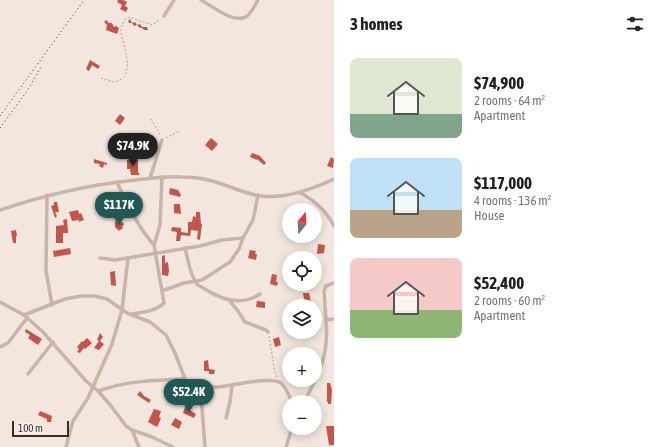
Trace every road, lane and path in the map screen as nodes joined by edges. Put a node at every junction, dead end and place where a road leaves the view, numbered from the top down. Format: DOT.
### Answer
graph roads {
  1 [pos="174,0"];
  2 [pos="201,0"];
  3 [pos="258,0"];
  4 [pos="164,16"];
  5 [pos="101,78"];
  6 [pos="151,119"];
  7 [pos="180,131"];
  8 [pos="162,140"];
  9 [pos="162,177"];
  10 [pos="150,178"];
  11 [pos="334,179"];
  12 [pos="117,182"];
  13 [pos="299,192"];
  14 [pos="47,195"];
  15 [pos="258,195"];
  16 [pos="0,210"];
  17 [pos="334,226"];
  18 [pos="243,238"];
  19 [pos="154,245"];
  20 [pos="185,248"];
  21 [pos="155,253"];
  22 [pos="100,258"];
  23 [pos="128,258"];
  24 [pos="196,282"];
  25 [pos="334,283"];
  26 [pos="162,291"];
  27 [pos="260,294"];
  28 [pos="229,300"];
  29 [pos="0,302"];
  30 [pos="52,304"];
  31 [pos="155,309"];
  32 [pos="122,310"];
  33 [pos="130,314"];
  34 [pos="26,316"];
  35 [pos="334,319"];
  36 [pos="326,320"];
  37 [pos="148,321"];
  38 [pos="268,332"];
  39 [pos="53,342"];
  40 [pos="0,347"];
  41 [pos="28,374"];
  42 [pos="186,381"];
  43 [pos="281,384"];
  44 [pos="232,385"];
  45 [pos="93,387"];
  46 [pos="98,391"];
  47 [pos="288,395"];
  48 [pos="308,395"];
  49 [pos="226,418"];
  50 [pos="132,430"];
  51 [pos="290,435"];
  52 [pos="66,447"];
  53 [pos="139,447"];
  54 [pos="173,447"];
  55 [pos="205,447"];
  56 [pos="286,447"];
  1 -- 4 [label="street"];
  2 -- 3 [label="street"];
  4 -- 5 [label="path"];
  6 -- 8 [label="path"];
  7 -- 8 [label="path"];
  8 -- 10 [label="street"];
  9 -- 10 [label="street"];
  9 -- 15 [label="street"];
  9 -- 19 [label="street"];
  10 -- 12 [label="street"];
  11 -- 13 [label="street"];
  12 -- 14 [label="street"];
  12 -- 19 [label="street"];
  13 -- 15 [label="street"];
  13 -- 17 [label="street"];
  14 -- 16 [label="street"];
  14 -- 30 [label="street"];
  15 -- 18 [label="street"];
  18 -- 20 [label="street"];
  18 -- 24 [label="street"];
  19 -- 21 [label="street"];
  20 -- 21 [label="street"];
  20 -- 24 [label="street"];
  21 -- 23 [label="street"];
  21 -- 26 [label="street"];
  22 -- 23 [label="street"];
  23 -- 32 [label="street"];
  24 -- 26 [label="street"];
  24 -- 28 [label="street"];
  25 -- 36 [label="street"];
  26 -- 31 [label="street"];
  27 -- 28 [label="street"];
  28 -- 38 [label="street"];
  29 -- 34 [label="street"];
  30 -- 32 [label="street"];
  30 -- 34 [label="street"];
  31 -- 33 [label="street"];
  31 -- 37 [label="street"];
  32 -- 33 [label="street"];
  32 -- 45 [label="street"];
  33 -- 37 [label="street"];
  34 -- 39 [label="street"];
  34 -- 40 [label="street"];
  35 -- 36 [label="street"];
  36 -- 48 [label="street"];
  37 -- 42 [label="street"];
  38 -- 43 [label="path"];
  39 -- 41 [label="street"];
  39 -- 45 [label="street"];
  42 -- 44 [label="street"];
  42 -- 46 [label="street"];
  42 -- 55 [label="street"];
  43 -- 44 [label="street"];
  43 -- 47 [label="street"];
  44 -- 49 [label="street"];
  45 -- 46 [label="street"];
  45 -- 52 [label="street"];
  46 -- 50 [label="street"];
  50 -- 53 [label="street"];
  50 -- 54 [label="street"];
  51 -- 56 [label="street"];
}
